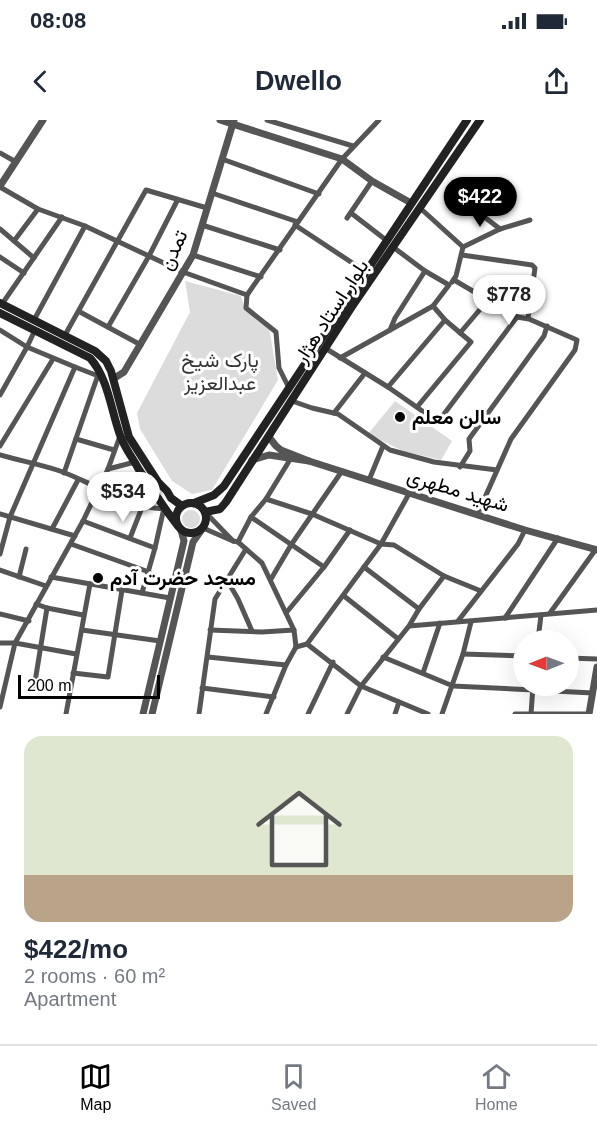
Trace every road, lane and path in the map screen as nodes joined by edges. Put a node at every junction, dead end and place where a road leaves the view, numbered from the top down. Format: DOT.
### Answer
graph roads {
  1 [pos="44,120"];
  2 [pos="220,120"];
  3 [pos="267,120"];
  4 [pos="380,120"];
  5 [pos="467,120"];
  6 [pos="480,120"];
  7 [pos="233,122"];
  8 [pos="353,146"];
  9 [pos="0,153"];
  10 [pos="222,159"];
  11 [pos="342,159"];
  12 [pos="16,162"];
  13 [pos="372,181"];
  14 [pos="0,187"];
  15 [pos="212,193"];
  16 [pos="320,194"];
  17 [pos="177,201"];
  18 [pos="411,203"];
  19 [pos="38,208"];
  20 [pos="207,208"];
  21 [pos="420,208"];
  22 [pos="474,209"];
  23 [pos="62,217"];
  24 [pos="530,220"];
  25 [pos="296,223"];
  26 [pos="202,225"];
  27 [pos="85,226"];
  28 [pos="0,229"];
  29 [pos="500,229"];
  30 [pos="386,240"];
  31 [pos="14,241"];
  32 [pos="117,242"];
  33 [pos="393,247"];
  34 [pos="463,247"];
  35 [pos="280,250"];
  36 [pos="149,255"];
  37 [pos="193,255"];
  38 [pos="462,255"];
  39 [pos="0,257"];
  40 [pos="34,258"];
  41 [pos="425,271"];
  42 [pos="183,272"];
  43 [pos="366,272"];
  44 [pos="24,273"];
  45 [pos="261,277"];
  46 [pos="451,283"];
  47 [pos="517,291"];
  48 [pos="247,295"];
  49 [pos="488,300"];
  50 [pos="433,306"];
  51 [pos="1,307"];
  52 [pos="80,312"];
  53 [pos="514,315"];
  54 [pos="528,318"];
  55 [pos="34,320"];
  56 [pos="445,320"];
  57 [pos="547,326"];
  58 [pos="108,327"];
  59 [pos="0,330"];
  60 [pos="35,330"];
  61 [pos="389,332"];
  62 [pos="460,333"];
  63 [pos="65,335"];
  64 [pos="141,345"];
  65 [pos="27,347"];
  66 [pos="326,348"];
  67 [pos="340,358"];
  68 [pos="52,359"];
  69 [pos="75,367"];
  70 [pos="364,373"];
  71 [pos="100,376"];
  72 [pos="114,379"];
  73 [pos="104,385"];
  74 [pos="388,387"];
  75 [pos="290,388"];
  76 [pos="0,394"];
  77 [pos="284,396"];
  78 [pos="292,401"];
  79 [pos="417,407"];
  80 [pos="334,413"];
  81 [pos="120,436"];
  82 [pos="268,436"];
  83 [pos="76,439"];
  84 [pos="255,440"];
  85 [pos="0,446"];
  86 [pos="383,446"];
  87 [pos="114,450"];
  88 [pos="0,455"];
  89 [pos="244,455"];
  90 [pos="291,458"];
  91 [pos="252,460"];
  92 [pos="309,461"];
  93 [pos="135,462"];
  94 [pos="32,464"];
  95 [pos="460,467"];
  96 [pos="108,469"];
  97 [pos="497,470"];
  98 [pos="342,471"];
  99 [pos="64,473"];
  100 [pos="78,480"];
  101 [pos="369,480"];
  102 [pos="99,488"];
  103 [pos="410,492"];
  104 [pos="266,499"];
  105 [pos="194,503"];
  106 [pos="143,505"];
  107 [pos="182,506"];
  108 [pos="164,508"];
  109 [pos="205,512"];
  110 [pos="478,513"];
  111 [pos="0,514"];
  112 [pos="312,514"];
  113 [pos="10,517"];
  114 [pos="252,517"];
  115 [pos="83,521"];
  116 [pos="179,528"];
  117 [pos="203,528"];
  118 [pos="52,529"];
  119 [pos="350,530"];
  120 [pos="525,530"];
  121 [pos="75,536"];
  122 [pos="130,538"];
  123 [pos="558,538"];
  124 [pos="235,542"];
  125 [pos="71,544"];
  126 [pos="381,544"];
  127 [pos="291,545"];
  128 [pos="155,548"];
  129 [pos="26,549"];
  130 [pos="246,549"];
  131 [pos="597,550"];
  132 [pos="0,554"];
  133 [pos="324,567"];
  134 [pos="364,567"];
  135 [pos="0,570"];
  136 [pos="149,572"];
  137 [pos="444,576"];
  138 [pos="19,577"];
  139 [pos="51,577"];
  140 [pos="271,579"];
  141 [pos="227,580"];
  142 [pos="90,584"];
  143 [pos="46,586"];
  144 [pos="123,590"];
  145 [pos="480,591"];
  146 [pos="142,593"];
  147 [pos="344,596"];
  148 [pos="170,598"];
  149 [pos="36,604"];
  150 [pos="47,608"];
  151 [pos="420,609"];
  152 [pos="597,610"];
  153 [pos="286,613"];
  154 [pos="550,613"];
  155 [pos="0,614"];
  156 [pos="83,615"];
  157 [pos="541,615"];
  158 [pos="505,618"];
  159 [pos="29,621"];
  160 [pos="459,621"];
  161 [pos="471,622"];
  162 [pos="440,623"];
  163 [pos="409,626"];
  164 [pos="82,630"];
  165 [pos="210,630"];
  166 [pos="294,630"];
  167 [pos="539,630"];
  168 [pos="252,631"];
  169 [pos="116,634"];
  170 [pos="398,638"];
  171 [pos="160,641"];
  172 [pos="0,643"];
  173 [pos="15,643"];
  174 [pos="307,644"];
  175 [pos="296,646"];
  176 [pos="40,647"];
  177 [pos="76,654"];
  178 [pos="463,654"];
  179 [pos="513,656"];
  180 [pos="208,657"];
  181 [pos="383,657"];
  182 [pos="579,658"];
  183 [pos="597,659"];
  184 [pos="333,662"];
  185 [pos="286,665"];
  186 [pos="597,667"];
  187 [pos="73,673"];
  188 [pos="423,674"];
  189 [pos="361,686"];
  190 [pos="453,686"];
  191 [pos="34,688"];
  192 [pos="202,688"];
  193 [pos="513,688"];
  194 [pos="579,692"];
  195 [pos="593,693"];
  196 [pos="532,696"];
  197 [pos="274,697"];
  198 [pos="399,702"];
  199 [pos="0,707"];
  200 [pos="531,713"];
  201 [pos="66,714"];
  202 [pos="143,714"];
  203 [pos="152,714"];
  204 [pos="199,714"];
  205 [pos="266,714"];
  206 [pos="308,714"];
  207 [pos="347,714"];
  208 [pos="394,714"];
  209 [pos="428,714"];
  210 [pos="442,714"];
  211 [pos="515,714"];
  212 [pos="589,714"];
  1 -- 12 [label="street"];
  2 -- 7 [label="street"];
  3 -- 8 [label="street"];
  4 -- 8 [label="street"];
  5 -- 18 [label="main road, بلوار استاد هژار"];
  6 -- 21 [label="main road, بلوار استاد هژار"];
  7 -- 10 [label="street, تمدن"];
  7 -- 11 [label="street"];
  8 -- 11 [label="street"];
  9 -- 12 [label="street"];
  10 -- 15 [label="street, تمدن"];
  10 -- 16 [label="street"];
  11 -- 13 [label="street"];
  11 -- 16 [label="street"];
  12 -- 14 [label="street"];
  13 -- 18 [label="street"];
  13 -- 30 [label="street"];
  14 -- 19 [label="street"];
  15 -- 20 [label="street, تمدن"];
  15 -- 25 [label="street"];
  16 -- 25 [label="street"];
  17 -- 20 [label="street"];
  17 -- 32 [label="street"];
  17 -- 36 [label="street"];
  18 -- 21 [label="main road"];
  18 -- 30 [label="main road, بلوار استاد هژار"];
  19 -- 23 [label="street"];
  19 -- 31 [label="street"];
  20 -- 26 [label="street, تمدن"];
  21 -- 33 [label="main road, بلوار استاد هژار"];
  21 -- 34 [label="street"];
  22 -- 29 [label="street"];
  23 -- 27 [label="street"];
  23 -- 40 [label="street"];
  24 -- 29 [label="street"];
  25 -- 35 [label="street"];
  25 -- 43 [label="street"];
  26 -- 35 [label="street"];
  26 -- 37 [label="street, تمدن"];
  27 -- 32 [label="street"];
  27 -- 55 [label="street"];
  28 -- 31 [label="street"];
  29 -- 34 [label="street"];
  30 -- 43 [label="main road, بلوار استاد هژار"];
  31 -- 40 [label="street"];
  32 -- 36 [label="street"];
  32 -- 52 [label="street"];
  33 -- 41 [label="street"];
  33 -- 66 [label="main road, بلوار استاد هژار"];
  34 -- 38 [label="street"];
  35 -- 45 [label="street"];
  36 -- 42 [label="street"];
  36 -- 58 [label="street"];
  37 -- 42 [label="street, تمدن"];
  37 -- 45 [label="street"];
  38 -- 46 [label="street"];
  38 -- 54 [label="street"];
  39 -- 44 [label="street"];
  40 -- 44 [label="street"];
  41 -- 46 [label="street"];
  41 -- 61 [label="street"];
  42 -- 48 [label="street"];
  42 -- 64 [label="street, تمدن"];
  43 -- 75 [label="main road, بلوار استاد هژار"];
  44 -- 51 [label="street"];
  45 -- 48 [label="street"];
  46 -- 49 [label="street"];
  46 -- 50 [label="street"];
  47 -- 53 [label="street"];
  48 -- 75 [label="street"];
  49 -- 53 [label="street"];
  49 -- 62 [label="street"];
  50 -- 56 [label="street"];
  50 -- 61 [label="street"];
  51 -- 55 [label="main road"];
  51 -- 60 [label="main road"];
  52 -- 58 [label="street"];
  52 -- 63 [label="street"];
  53 -- 54 [label="street"];
  53 -- 79 [label="street"];
  54 -- 57 [label="street"];
  55 -- 63 [label="main road"];
  56 -- 62 [label="street"];
  56 -- 74 [label="street"];
  57 -- 95 [label="street"];
  57 -- 97 [label="street"];
  58 -- 64 [label="street"];
  59 -- 65 [label="street"];
  60 -- 65 [label="street"];
  60 -- 71 [label="main road"];
  61 -- 67 [label="street"];
  62 -- 79 [label="street"];
  63 -- 72 [label="main road"];
  64 -- 72 [label="street, تمدن"];
  65 -- 68 [label="street"];
  65 -- 76 [label="street"];
  66 -- 67 [label="street"];
  66 -- 78 [label="main road, بلوار استاد هژار"];
  67 -- 70 [label="street"];
  68 -- 69 [label="street"];
  68 -- 85 [label="street"];
  69 -- 71 [label="street"];
  69 -- 94 [label="street"];
  70 -- 74 [label="street"];
  70 -- 80 [label="street"];
  71 -- 73 [label="main road"];
  71 -- 83 [label="street"];
  72 -- 73 [label="main road"];
  72 -- 107 [label="main road"];
  73 -- 81 [label="main road"];
  74 -- 79 [label="street"];
  75 -- 77 [label="main road, بلوار استاد هژار"];
  77 -- 78 [label="main road"];
  77 -- 84 [label="main road, بلوار استاد هژار"];
  78 -- 80 [label="street"];
  78 -- 82 [label="main road, بلوار استاد هژار"];
  80 -- 86 [label="street"];
  81 -- 87 [label="street"];
  81 -- 93 [label="main road"];
  82 -- 84 [label="street"];
  82 -- 91 [label="main road, بلوار استاد هژار"];
  82 -- 92 [label="street"];
  83 -- 87 [label="street"];
  83 -- 99 [label="street"];
  84 -- 89 [label="main road, بلوار استاد هژار"];
  86 -- 95 [label="street"];
  86 -- 101 [label="street"];
  87 -- 96 [label="street"];
  88 -- 94 [label="street"];
  89 -- 91 [label="main road"];
  89 -- 105 [label="main road, بلوار استاد هژار"];
  90 -- 91 [label="street"];
  90 -- 92 [label="street"];
  90 -- 104 [label="street"];
  91 -- 109 [label="main road, بلوار استاد هژار"];
  92 -- 98 [label="street, شهید مطهری"];
  93 -- 96 [label="street"];
  93 -- 108 [label="main road"];
  94 -- 99 [label="street"];
  94 -- 113 [label="street"];
  95 -- 97 [label="street"];
  96 -- 102 [label="street"];
  97 -- 110 [label="street"];
  98 -- 101 [label="street, شهید مطهری"];
  98 -- 112 [label="street"];
  99 -- 100 [label="street"];
  100 -- 102 [label="street"];
  100 -- 118 [label="street"];
  101 -- 103 [label="street, شهید مطهری"];
  102 -- 106 [label="street"];
  102 -- 115 [label="street"];
  103 -- 110 [label="street, شهید مطهری"];
  103 -- 126 [label="street"];
  104 -- 112 [label="street"];
  104 -- 114 [label="street"];
  105 -- 107 [label="main road"];
  105 -- 109 [label="main road"];
  106 -- 108 [label="street"];
  106 -- 122 [label="street"];
  107 -- 116 [label="main road"];
  108 -- 116 [label="main road"];
  108 -- 128 [label="street"];
  109 -- 117 [label="main road"];
  109 -- 124 [label="street"];
  110 -- 120 [label="street, شهید مطهری"];
  111 -- 113 [label="street"];
  112 -- 119 [label="street"];
  112 -- 127 [label="street"];
  113 -- 118 [label="street"];
  113 -- 132 [label="street"];
  114 -- 124 [label="street"];
  114 -- 127 [label="street"];
  115 -- 121 [label="street"];
  115 -- 122 [label="street"];
  116 -- 117 [label="main road"];
  116 -- 148 [label="street"];
  117 -- 124 [label="street"];
  117 -- 203 [label="street"];
  118 -- 121 [label="street"];
  119 -- 126 [label="street"];
  119 -- 133 [label="street"];
  120 -- 123 [label="street, شهید مطهری"];
  120 -- 145 [label="street"];
  121 -- 125 [label="street"];
  122 -- 128 [label="street"];
  123 -- 131 [label="street, شهید مطهری"];
  123 -- 158 [label="street"];
  124 -- 130 [label="street"];
  125 -- 136 [label="street"];
  125 -- 139 [label="street"];
  126 -- 134 [label="street"];
  126 -- 137 [label="street"];
  127 -- 133 [label="street"];
  127 -- 140 [label="street"];
  128 -- 136 [label="street"];
  129 -- 138 [label="street"];
  130 -- 140 [label="street"];
  130 -- 141 [label="street"];
  131 -- 154 [label="street"];
  133 -- 153 [label="street"];
  134 -- 147 [label="street"];
  134 -- 151 [label="street"];
  135 -- 138 [label="street"];
  136 -- 146 [label="street"];
  137 -- 145 [label="street"];
  137 -- 151 [label="street"];
  138 -- 143 [label="street"];
  139 -- 142 [label="street"];
  139 -- 143 [label="street"];
  140 -- 153 [label="street"];
  141 -- 165 [label="street"];
  141 -- 168 [label="street"];
  142 -- 144 [label="street"];
  142 -- 156 [label="street"];
  143 -- 149 [label="street"];
  144 -- 146 [label="street"];
  144 -- 169 [label="street"];
  145 -- 160 [label="street"];
  146 -- 148 [label="street"];
  147 -- 170 [label="street"];
  147 -- 174 [label="street"];
  148 -- 171 [label="street"];
  149 -- 150 [label="street"];
  149 -- 159 [label="street"];
  150 -- 156 [label="street"];
  150 -- 176 [label="street"];
  151 -- 163 [label="street"];
  152 -- 154 [label="street"];
  153 -- 166 [label="street"];
  154 -- 157 [label="street"];
  155 -- 159 [label="street"];
  156 -- 164 [label="street"];
  157 -- 158 [label="street"];
  157 -- 167 [label="street"];
  158 -- 161 [label="street"];
  159 -- 173 [label="street"];
  160 -- 161 [label="street"];
  160 -- 162 [label="street"];
  161 -- 178 [label="street"];
  162 -- 163 [label="street"];
  162 -- 188 [label="street"];
  163 -- 170 [label="street"];
  164 -- 169 [label="street"];
  164 -- 177 [label="street"];
  165 -- 168 [label="street"];
  165 -- 180 [label="street"];
  166 -- 168 [label="street"];
  166 -- 175 [label="street"];
  169 -- 171 [label="street"];
  169 -- 187 [label="street"];
  170 -- 181 [label="street"];
  171 -- 202 [label="street"];
  172 -- 173 [label="street"];
  173 -- 176 [label="street"];
  173 -- 199 [label="street"];
  174 -- 175 [label="street"];
  174 -- 184 [label="street"];
  175 -- 185 [label="street"];
  176 -- 177 [label="street"];
  176 -- 191 [label="street"];
  177 -- 187 [label="street"];
  178 -- 179 [label="street"];
  178 -- 190 [label="street"];
  180 -- 185 [label="street"];
  180 -- 192 [label="street"];
  181 -- 188 [label="street"];
  181 -- 189 [label="street"];
  182 -- 183 [label="street"];
  184 -- 189 [label="street"];
  184 -- 206 [label="street"];
  185 -- 197 [label="street"];
  186 -- 195 [label="street"];
  187 -- 201 [label="street"];
  188 -- 190 [label="street"];
  189 -- 198 [label="street"];
  189 -- 207 [label="street"];
  190 -- 193 [label="street"];
  190 -- 210 [label="street"];
  192 -- 197 [label="street"];
  192 -- 204 [label="street"];
  194 -- 195 [label="street"];
  195 -- 212 [label="street"];
  196 -- 200 [label="street"];
  197 -- 205 [label="street"];
  198 -- 208 [label="street"];
  198 -- 209 [label="street"];
  200 -- 211 [label="street"];
  200 -- 212 [label="street"];
}
